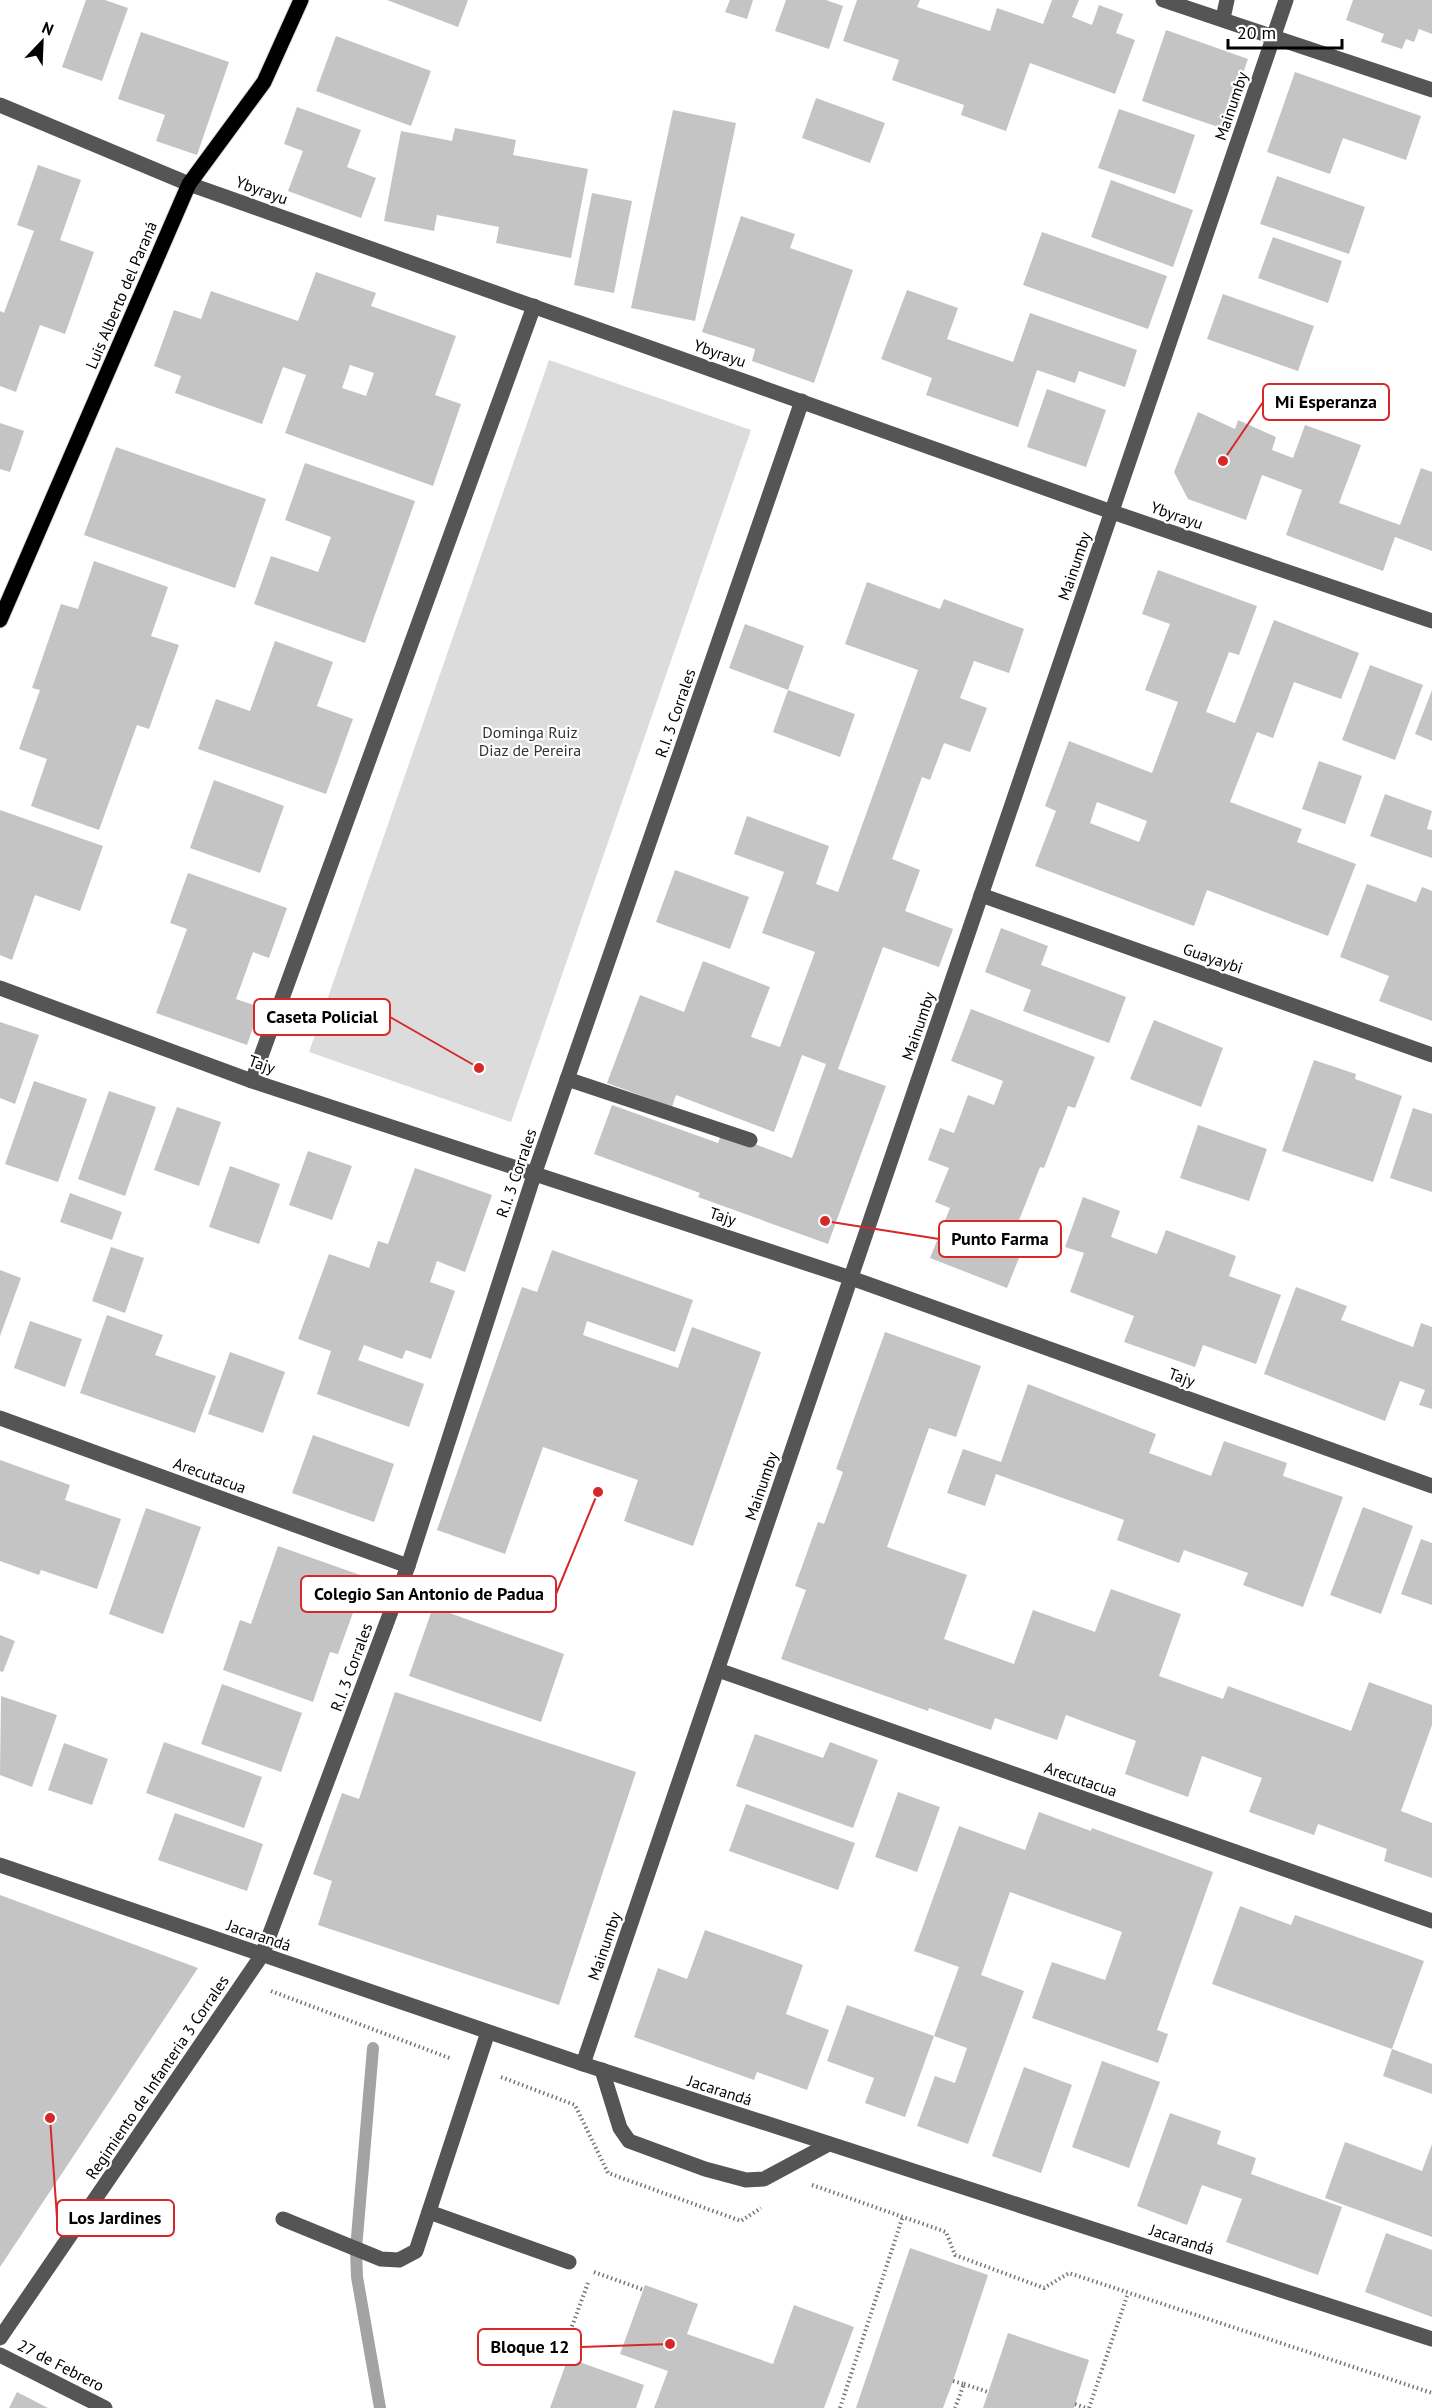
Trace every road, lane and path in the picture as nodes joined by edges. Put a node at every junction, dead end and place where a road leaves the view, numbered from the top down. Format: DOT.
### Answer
graph roads {
  1 [pos="301,0"];
  2 [pos="1163,0"];
  3 [pos="1227,0"];
  4 [pos="1286,0"];
  5 [pos="1223,18"];
  6 [pos="1274,36"];
  7 [pos="1432,90"];
  8 [pos="0,105"];
  9 [pos="189,184"];
  10 [pos="534,306"];
  11 [pos="802,401"];
  12 [pos="1112,512"];
  13 [pos="0,620"];
  14 [pos="1432,621"];
  15 [pos="981,895"];
  16 [pos="0,988"];
  17 [pos="1432,1055"];
  18 [pos="567,1079"];
  19 [pos="252,1081"];
  20 [pos="750,1140"];
  21 [pos="534,1172"];
  22 [pos="851,1278"];
  23 [pos="0,1418"];
  24 [pos="1432,1486"];
  25 [pos="408,1566"];
  26 [pos="718,1670"];
  27 [pos="0,1865"];
  28 [pos="1432,1921"];
  29 [pos="262,1955"];
  30 [pos="261,1992"];
  31 [pos="488,2032"];
  32 [pos="583,2064"];
  33 [pos="477,2068"];
  34 [pos="602,2070"];
  35 [pos="829,2144"];
  36 [pos="804,2182"];
  37 [pos="768,2204"];
  38 [pos="429,2212"];
  39 [pos="903,2216"];
  40 [pos="283,2219"];
  41 [pos="569,2262"];
  42 [pos="644,2290"];
  43 [pos="1128,2293"];
  44 [pos="0,2338"];
  45 [pos="1432,2339"];
  46 [pos="0,2355"];
  47 [pos="561,2356"];
  48 [pos="953,2381"];
  49 [pos="964,2384"];
  50 [pos="988,2392"];
  51 [pos="1432,2393"];
  52 [pos="1075,2404"];
  53 [pos="105,2408"];
  54 [pos="840,2408"];
  55 [pos="955,2408"];
  56 [pos="1087,2408"];
  1 -- 9 [label="main road, Luis Alberto del Paraná"];
  2 -- 5 [label="street"];
  3 -- 5 [label="street"];
  4 -- 6 [label="street, Mainumby"];
  5 -- 6 [label="street"];
  6 -- 7 [label="street"];
  6 -- 12 [label="street, Mainumby"];
  8 -- 9 [label="street, Ybyrayu"];
  9 -- 10 [label="street, Ybyrayu"];
  9 -- 13 [label="main road, Luis Alberto del Paraná"];
  10 -- 11 [label="street, Ybyrayu"];
  10 -- 19 [label="street"];
  11 -- 12 [label="street, Ybyrayu"];
  11 -- 18 [label="street, R.I. 3 Corrales"];
  12 -- 14 [label="street, Ybyrayu"];
  12 -- 15 [label="street, Mainumby"];
  15 -- 17 [label="street, Guayaybi"];
  15 -- 22 [label="street, Mainumby"];
  16 -- 19 [label="street, Tajy"];
  18 -- 20 [label="street"];
  18 -- 21 [label="street, R.I. 3 Corrales"];
  19 -- 21 [label="street, Tajy"];
  21 -- 22 [label="street, Tajy"];
  21 -- 25 [label="street, R.I. 3 Corrales"];
  22 -- 24 [label="street, Tajy"];
  22 -- 26 [label="street, Mainumby"];
  23 -- 25 [label="street, Arecutacua"];
  25 -- 29 [label="street, R.I. 3 Corrales"];
  26 -- 28 [label="street, Arecutacua"];
  26 -- 32 [label="street, Mainumby"];
  27 -- 29 [label="street, Jacarandá"];
  29 -- 31 [label="street, Jacarandá"];
  29 -- 44 [label="street, Regimiento de Infanteria 3 Corrales"];
  30 -- 33 [label="path"];
  31 -- 32 [label="street, Jacarandá"];
  31 -- 33 [label="street"];
  32 -- 34 [label="street, Jacarandá"];
  33 -- 37 [label="path"];
  33 -- 38 [label="street"];
  34 -- 35 [label="street, Jacarandá"];
  34 -- 35 [label="street"];
  35 -- 45 [label="street, Jacarandá"];
  36 -- 39 [label="path"];
  38 -- 40 [label="street"];
  38 -- 41 [label="street"];
  39 -- 43 [label="path"];
  39 -- 54 [label="path"];
  42 -- 47 [label="path"];
  43 -- 51 [label="path"];
  43 -- 56 [label="path"];
  46 -- 53 [label="street, 27 de Febrero"];
  48 -- 49 [label="path"];
  49 -- 50 [label="path"];
  49 -- 55 [label="path"];
  52 -- 56 [label="path"];
}
